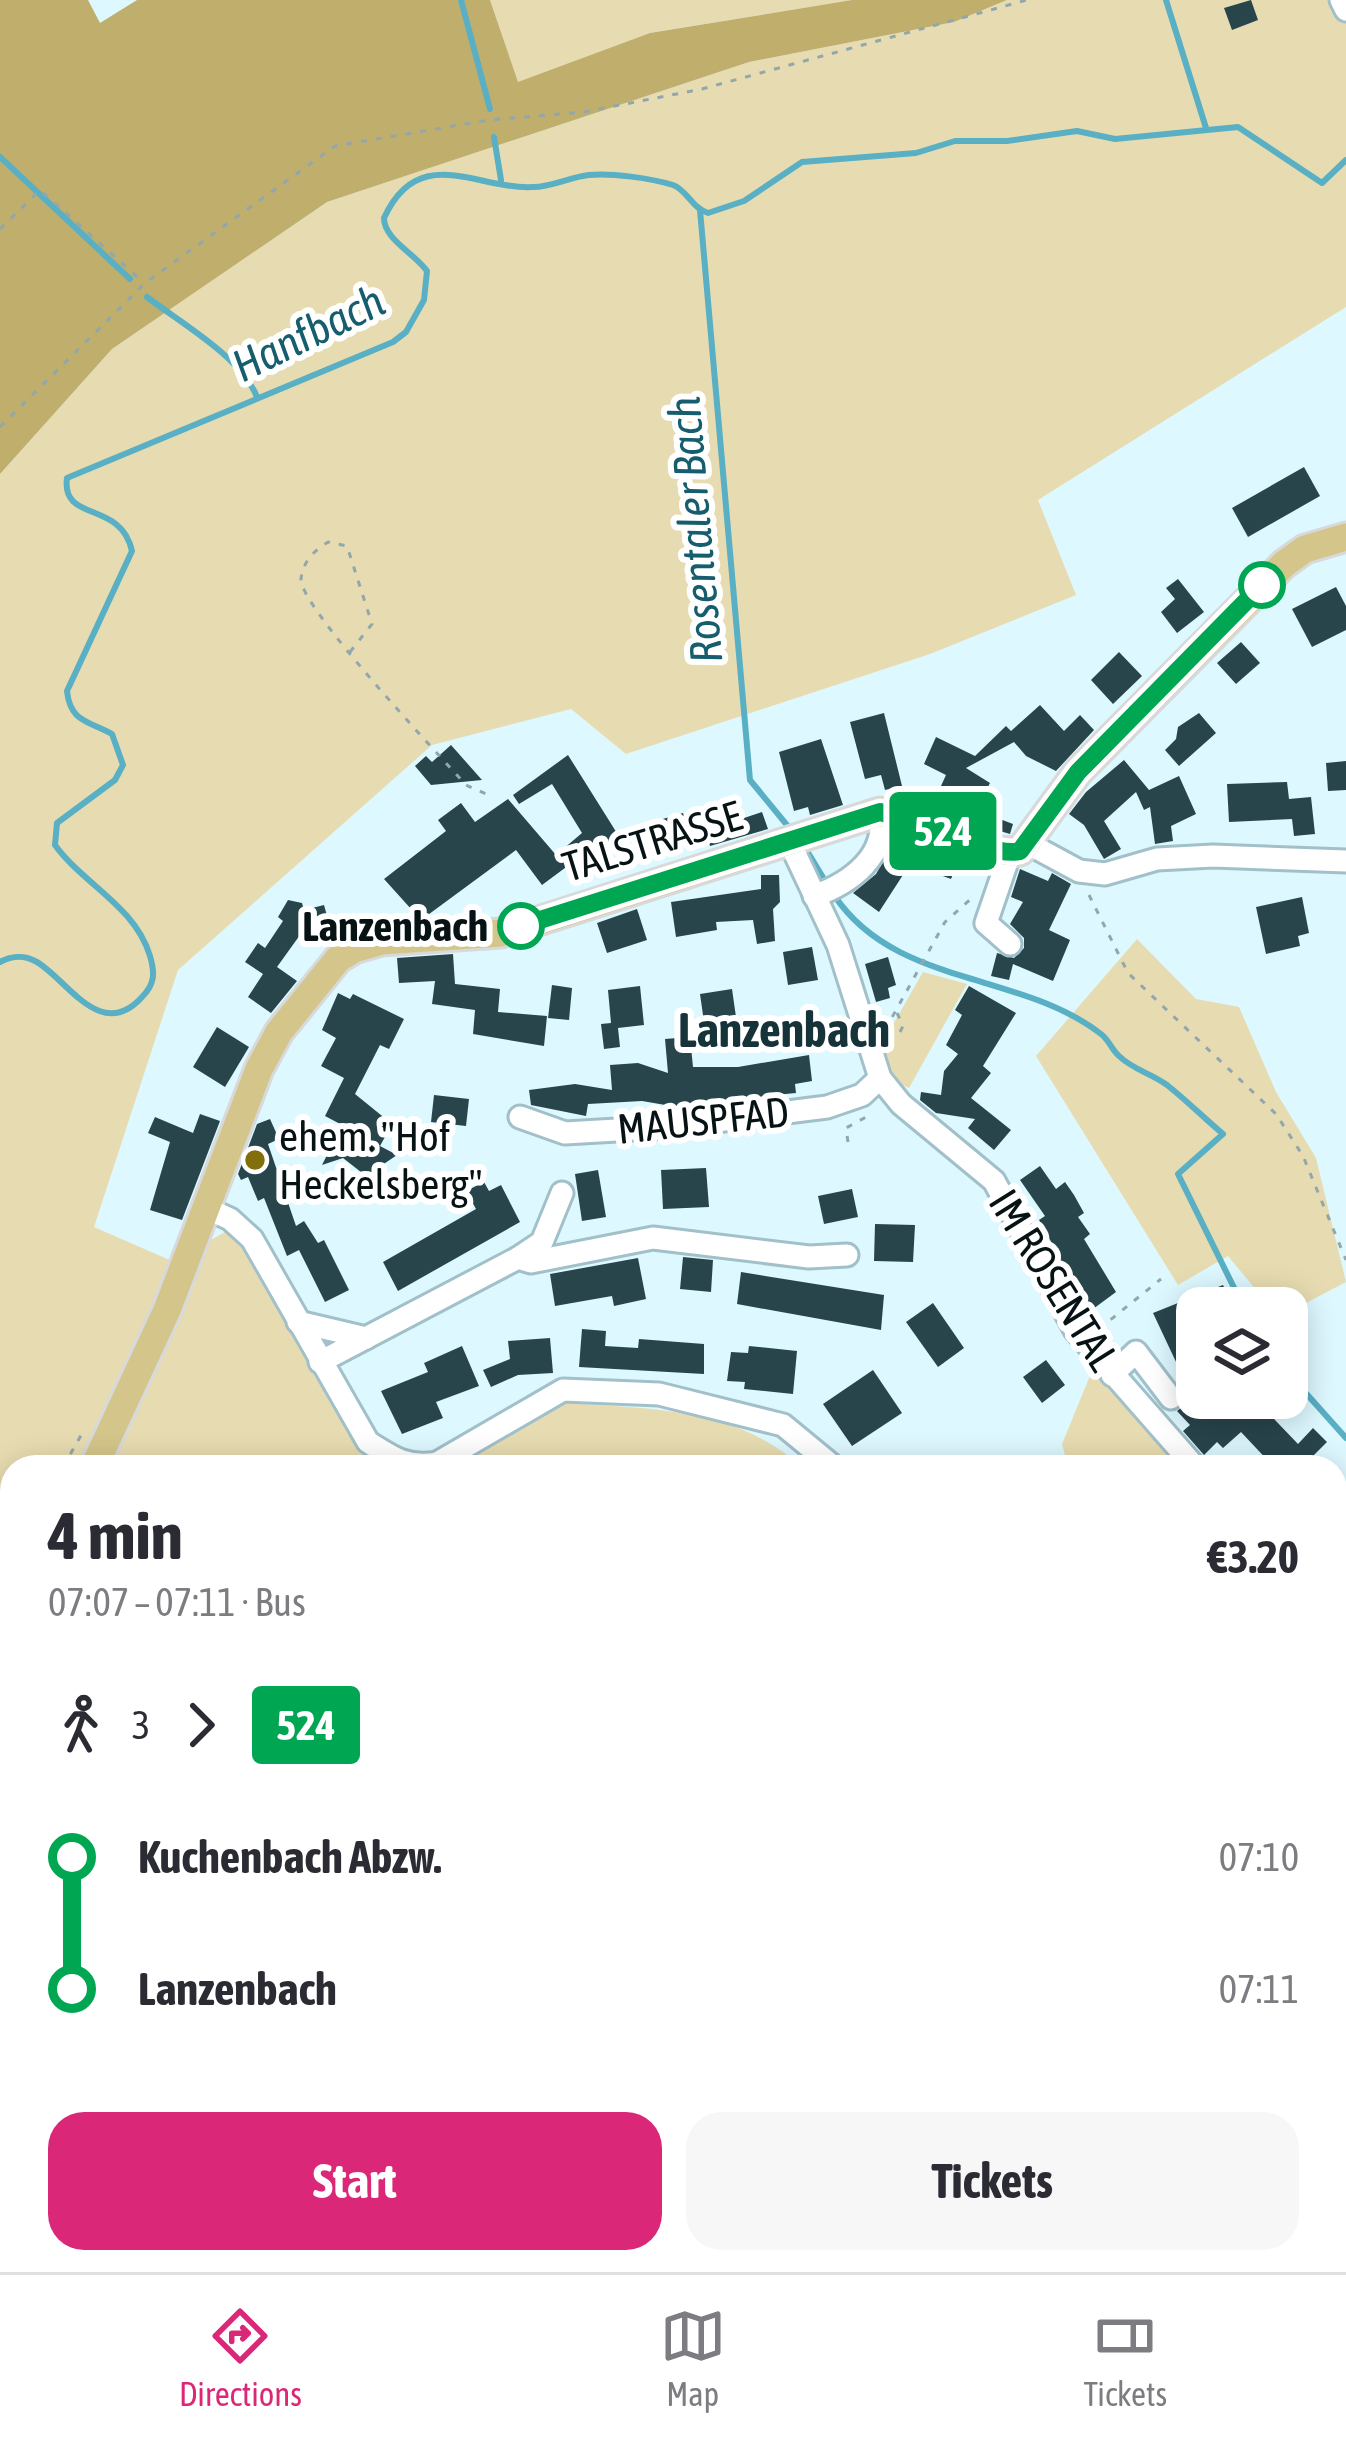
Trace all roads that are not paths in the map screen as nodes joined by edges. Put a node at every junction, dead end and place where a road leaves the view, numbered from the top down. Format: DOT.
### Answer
graph roads {
  1 [pos="1341,0"];
  2 [pos="1346,10"];
  3 [pos="1346,537"];
  4 [pos="880,812"];
  5 [pos="790,843"];
  6 [pos="1020,849"];
  7 [pos="1346,861"];
  8 [pos="825,892"];
  9 [pos="1010,944"];
  10 [pos="880,1078"];
  11 [pos="520,1117"];
  12 [pos="562,1193"];
  13 [pos="208,1209"];
  14 [pos="848,1255"];
  15 [pos="518,1258"];
  16 [pos="298,1322"];
  17 [pos="366,1338"];
  18 [pos="320,1362"];
  19 [pos="1112,1375"];
  20 [pos="1171,1398"];
  21 [pos="99,1455"];
  22 [pos="392,1455"];
  23 [pos="451,1455"];
  24 [pos="819,1455"];
  25 [pos="1184,1455"];
  1 -- 2 [label="street"];
  3 -- 6 [label="main road"];
  4 -- 5 [label="main road, TALSTRASSE"];
  4 -- 6 [label="main road"];
  4 -- 8 [label="street"];
  5 -- 8 [label="street, IM ROSENTAL"];
  5 -- 13 [label="main road, TALSTRASSE"];
  6 -- 7 [label="street"];
  6 -- 9 [label="street"];
  8 -- 10 [label="street, IM ROSENTAL"];
  10 -- 11 [label="street, MAUSPFAD"];
  10 -- 19 [label="street, IM ROSENTAL"];
  12 -- 15 [label="street"];
  13 -- 16 [label="street"];
  13 -- 21 [label="main road, TALSTRASSE"];
  14 -- 15 [label="street"];
  15 -- 17 [label="street"];
  16 -- 17 [label="street"];
  16 -- 18 [label="street"];
  17 -- 18 [label="street"];
  18 -- 22 [label="street"];
  19 -- 20 [label="street"];
  19 -- 25 [label="street, IM ROSENTAL"];
  23 -- 24 [label="street"];
}
